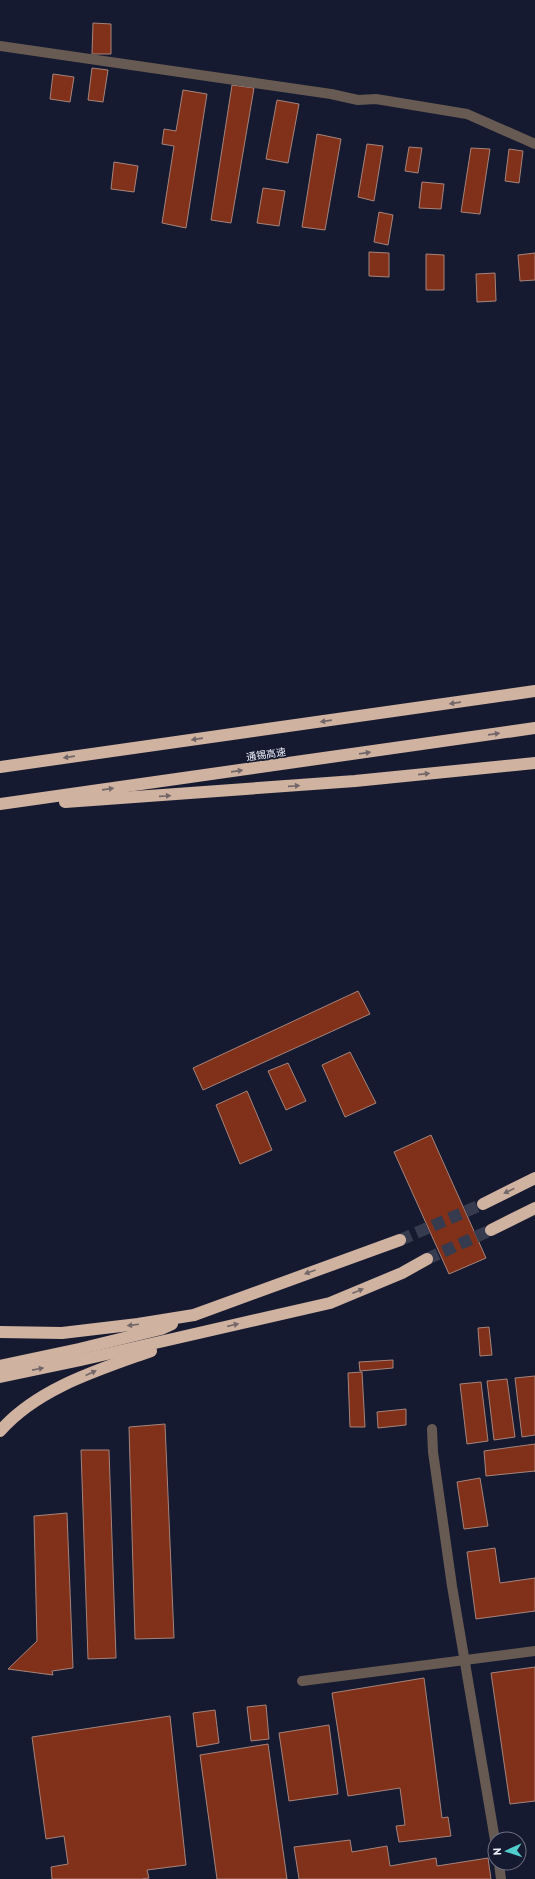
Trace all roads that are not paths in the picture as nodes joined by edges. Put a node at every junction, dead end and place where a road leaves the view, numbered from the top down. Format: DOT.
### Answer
graph roads {
  1 [pos="0,46"];
  2 [pos="535,144"];
  3 [pos="535,691"];
  4 [pos="535,728"];
  5 [pos="535,763"];
  6 [pos="0,767"];
  7 [pos="0,805"];
  8 [pos="535,1178"];
  9 [pos="482,1204"];
  10 [pos="535,1208"];
  11 [pos="491,1230"];
  12 [pos="400,1240"];
  13 [pos="427,1259"];
  14 [pos="194,1315"];
  15 [pos="0,1332"];
  16 [pos="205,1332"];
  17 [pos="0,1366"];
  18 [pos="0,1377"];
  19 [pos="432,1429"];
  20 [pos="0,1431"];
  21 [pos="535,1651"];
  22 [pos="466,1660"];
  23 [pos="302,1681"];
  24 [pos="494,1831"];
  1 -- 2 [label="street"];
  3 -- 6 [label="highway, one-way"];
  7 -- 4 [label="highway, 通锡高速, one-way"];
  7 -- 5 [label="highway, one-way"];
  8 -- 9 [label="highway, one-way"];
  10 -- 11 [label="highway"];
  12 -- 14 [label="highway, one-way"];
  16 -- 13 [label="highway, one-way"];
  14 -- 15 [label="highway, one-way"];
  14 -- 17 [label="highway"];
  18 -- 16 [label="highway, one-way"];
  20 -- 16 [label="highway, one-way"];
  19 -- 22 [label="street"];
  21 -- 22 [label="street"];
  22 -- 23 [label="street"];
  22 -- 24 [label="street"];
}
